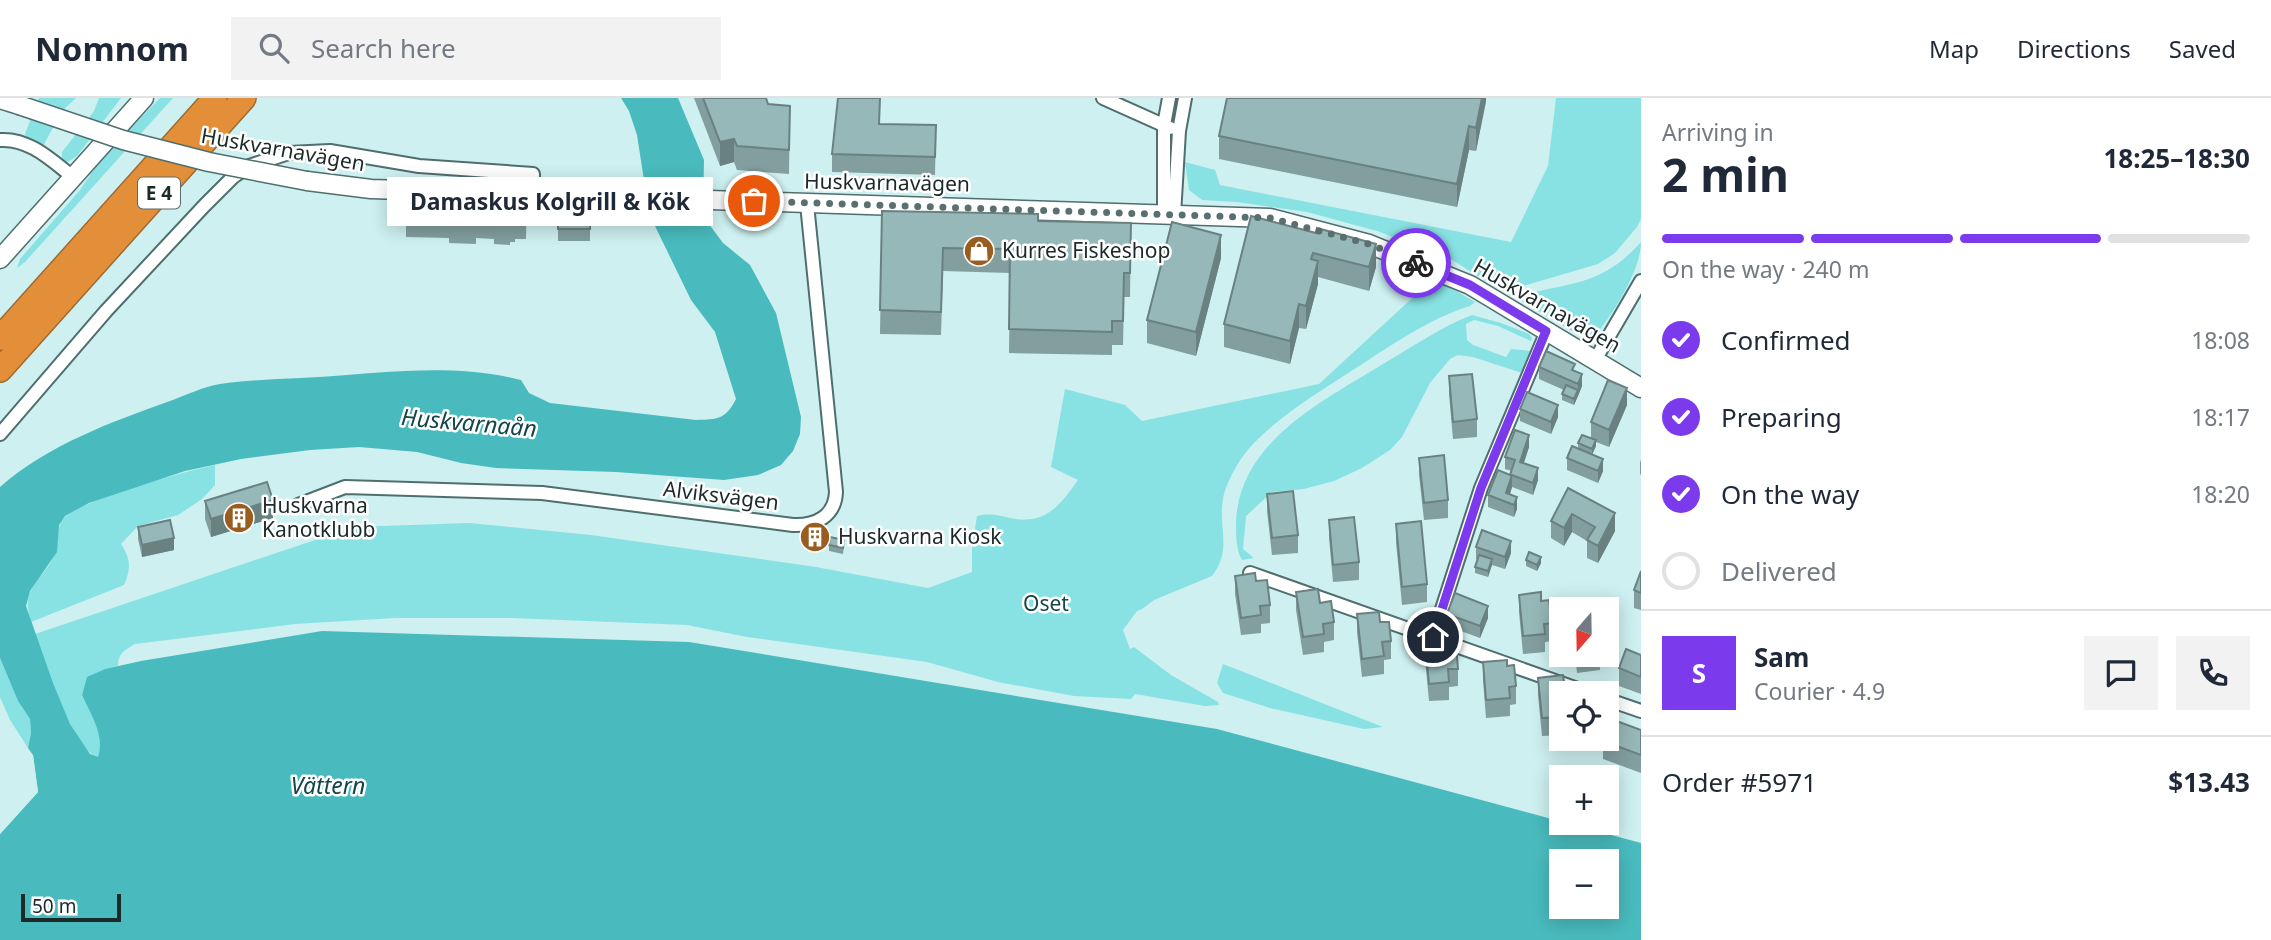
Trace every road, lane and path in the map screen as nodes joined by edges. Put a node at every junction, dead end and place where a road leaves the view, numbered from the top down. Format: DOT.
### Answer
graph roads {
  1 [pos="144,98"];
  2 [pos="244,98"];
  3 [pos="1104,98"];
  4 [pos="1168,98"];
  5 [pos="1185,98"];
  6 [pos="0,99"];
  7 [pos="209,103"];
  8 [pos="1164,125"];
  9 [pos="1179,131"];
  10 [pos="0,140"];
  11 [pos="73,177"];
  12 [pos="533,194"];
  13 [pos="807,204"];
  14 [pos="1169,215"];
  15 [pos="0,259"];
  16 [pos="1641,281"];
  17 [pos="1546,331"];
  18 [pos="0,338"];
  19 [pos="1595,360"];
  20 [pos="0,370"];
  21 [pos="1641,388"];
  22 [pos="0,434"];
  23 [pos="298,505"];
  24 [pos="1250,573"];
  25 [pos="1433,637"];
  26 [pos="1556,681"];
  27 [pos="1619,703"];
  28 [pos="1641,711"];
  1 -- 11 [label="street"];
  2 -- 20 [label="highway, E 4"];
  3 -- 8 [label="street"];
  4 -- 8 [label="street"];
  5 -- 9 [label="street"];
  6 -- 12 [label="street, Huskvarnavägen, bridge"];
  7 -- 18 [label="highway, E 4"];
  8 -- 9 [label="street"];
  8 -- 14 [label="street"];
  9 -- 14 [label="street"];
  10 -- 11 [label="street"];
  11 -- 15 [label="street"];
  12 -- 13 [label="street, Huskvarnavägen"];
  12 -- 22 [label="street"];
  13 -- 14 [label="street, Huskvarnavägen"];
  13 -- 23 [label="street, Alviksvägen"];
  14 -- 17 [label="street, Huskvarnavägen"];
  16 -- 19 [label="street"];
  17 -- 19 [label="street, Huskvarnavägen"];
  17 -- 25 [label="street"];
  19 -- 21 [label="street, Huskvarnavägen"];
  24 -- 25 [label="street"];
  25 -- 26 [label="street"];
  27 -- 28 [label="street"];
}
